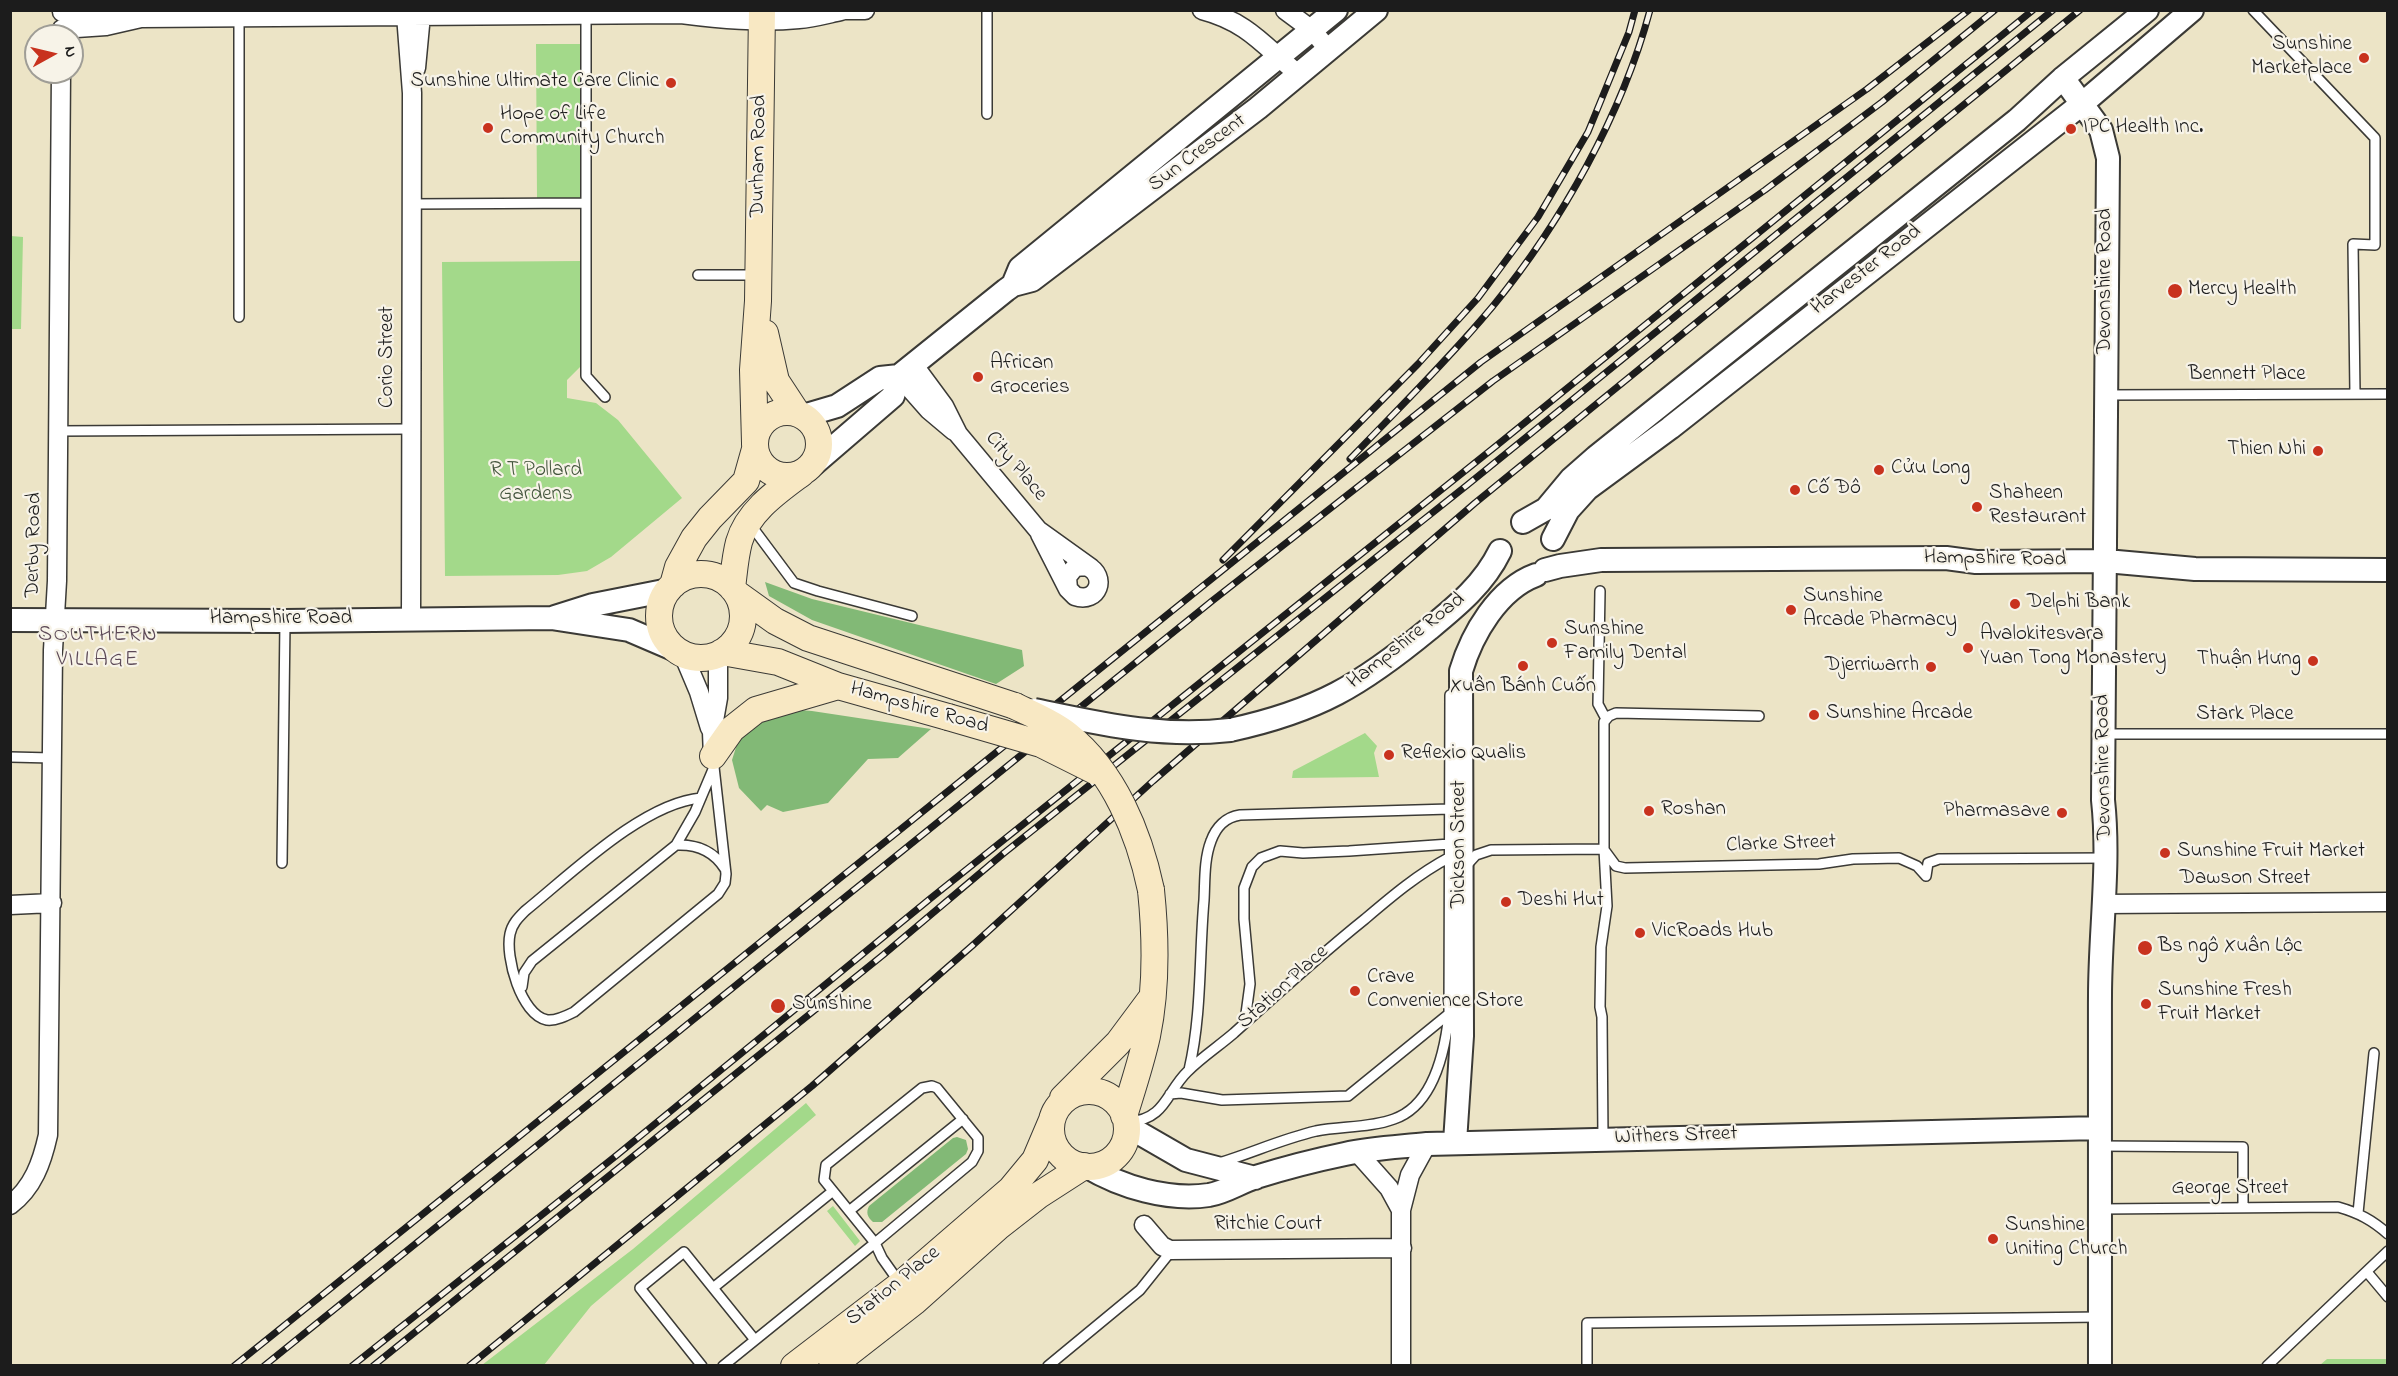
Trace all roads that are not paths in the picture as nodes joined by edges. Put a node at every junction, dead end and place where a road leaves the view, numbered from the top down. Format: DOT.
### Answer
graph roads {
  1 [pos="704,10"];
  2 [pos="865,10"];
  3 [pos="987,10"];
  4 [pos="1202,10"];
  5 [pos="1285,10"];
  6 [pos="1336,10"];
  7 [pos="1376,10"];
  8 [pos="2146,10"];
  9 [pos="2192,10"];
  10 [pos="2253,10"];
  11 [pos="840,11"];
  12 [pos="586,14"];
  13 [pos="681,14"];
  14 [pos="248,15"];
  15 [pos="413,15"];
  16 [pos="762,16"];
  17 [pos="62,22"];
  18 [pos="1312,30"];
  19 [pos="1328,49"];
  20 [pos="1275,60"];
  21 [pos="1294,78"];
  22 [pos="2063,78"];
  23 [pos="61,84"];
  24 [pos="1243,86"];
  25 [pos="2083,103"];
  26 [pos="1258,108"];
  27 [pos="987,114"];
  28 [pos="586,203"];
  29 [pos="412,204"];
  30 [pos="698,275"];
  31 [pos="758,275"];
  32 [pos="1012,285"];
  33 [pos="758,301"];
  34 [pos="239,317"];
  35 [pos="906,370"];
  36 [pos="2355,394"];
  37 [pos="2388,394"];
  38 [pos="2106,395"];
  39 [pos="605,398"];
  40 [pos="800,415"];
  41 [pos="411,429"];
  42 [pos="58,430"];
  43 [pos="755,446"];
  44 [pos="805,471"];
  45 [pos="749,522"];
  46 [pos="1523,522"];
  47 [pos="1038,530"];
  48 [pos="1553,540"];
  49 [pos="1500,551"];
  50 [pos="1601,560"];
  51 [pos="2106,561"];
  52 [pos="1091,568"];
  53 [pos="2388,570"];
  54 [pos="1533,577"];
  55 [pos="671,587"];
  56 [pos="1068,589"];
  57 [pos="734,591"];
  58 [pos="1600,591"];
  59 [pos="1480,609"];
  60 [pos="912,616"];
  61 [pos="551,618"];
  62 [pos="10,620"];
  63 [pos="56,620"];
  64 [pos="411,620"];
  65 [pos="285,621"];
  66 [pos="1461,640"];
  67 [pos="680,653"];
  68 [pos="720,654"];
  69 [pos="838,686"];
  70 [pos="1015,706"];
  71 [pos="1758,716"];
  72 [pos="1606,718"];
  73 [pos="2103,734"];
  74 [pos="2388,734"];
  75 [pos="713,752"];
  76 [pos="10,757"];
  77 [pos="52,758"];
  78 [pos="1109,783"];
  79 [pos="701,798"];
  80 [pos="1449,809"];
  81 [pos="1450,844"];
  82 [pos="676,845"];
  83 [pos="1604,849"];
  84 [pos="2106,858"];
  85 [pos="282,863"];
  86 [pos="1455,867"];
  87 [pos="726,874"];
  88 [pos="2388,902"];
  89 [pos="52,903"];
  90 [pos="2102,903"];
  91 [pos="10,905"];
  92 [pos="1152,994"];
  93 [pos="523,996"];
  94 [pos="1455,1009"];
  95 [pos="1245,1021"];
  96 [pos="2374,1053"];
  97 [pos="1189,1070"];
  98 [pos="1170,1094"];
  99 [pos="1055,1114"];
  100 [pos="963,1119"];
  101 [pos="1126,1121"];
  102 [pos="2099,1137"];
  103 [pos="1603,1139"];
  104 [pos="1455,1142"];
  105 [pos="1427,1144"];
  106 [pos="1357,1152"];
  107 [pos="1085,1166"];
  108 [pos="1205,1166"];
  109 [pos="1255,1178"];
  110 [pos="833,1191"];
  111 [pos="10,1205"];
  112 [pos="2242,1208"];
  113 [pos="2101,1209"];
  114 [pos="1401,1210"];
  115 [pos="849,1211"];
  116 [pos="2358,1213"];
  117 [pos="1144,1225"];
  118 [pos="2388,1234"];
  119 [pos="875,1243"];
  120 [pos="1402,1248"];
  121 [pos="1172,1250"];
  122 [pos="2388,1251"];
  123 [pos="2367,1272"];
  124 [pos="713,1288"];
  125 [pos="907,1293"];
  126 [pos="2388,1297"];
  127 [pos="2101,1317"];
  128 [pos="755,1340"];
  129 [pos="702,1365"];
  130 [pos="723,1365"];
  131 [pos="794,1365"];
  132 [pos="832,1365"];
  133 [pos="1048,1365"];
  134 [pos="1401,1365"];
  135 [pos="1587,1365"];
  136 [pos="2100,1365"];
  137 [pos="2267,1365"];
  1 -- 13 [label="street"];
  2 -- 11 [label="street"];
  3 -- 27 [label="lane"];
  4 -- 20 [label="street"];
  5 -- 18 [label="street"];
  6 -- 18 [label="street, Sun Crescent"];
  7 -- 19 [label="street, Sun Crescent"];
  8 -- 22 [label="street, Harvester Road"];
  9 -- 25 [label="street, Harvester Road"];
  10 -- 36 [label="lane"];
  11 -- 16 [label="street"];
  12 -- 13 [label="street"];
  12 -- 15 [label="street"];
  12 -- 28 [label="lane"];
  13 -- 16 [label="street"];
  14 -- 15 [label="street"];
  14 -- 17 [label="street"];
  14 -- 34 [label="lane"];
  15 -- 29 [label="street, Corio Street"];
  16 -- 31 [label="main road, Durham Road"];
  18 -- 19 [label="street"];
  18 -- 20 [label="street, Sun Crescent"];
  19 -- 21 [label="street, Sun Crescent"];
  20 -- 21 [label="street"];
  20 -- 24 [label="street, Sun Crescent"];
  21 -- 26 [label="street, Sun Crescent"];
  22 -- 25 [label="street, Devonshire Road"];
  22 -- 46 [label="street, Harvester Road"];
  23 -- 42 [label="street, Derby Road"];
  24 -- 26 [label="street"];
  24 -- 32 [label="street, Sun Crescent"];
  25 -- 38 [label="street, Devonshire Road"];
  25 -- 48 [label="street, Harvester Road"];
  26 -- 32 [label="street, Sun Crescent"];
  28 -- 29 [label="lane"];
  28 -- 39 [label="lane"];
  29 -- 41 [label="street, Corio Street"];
  30 -- 31 [label="lane"];
  31 -- 33 [label="main road, Durham Road"];
  32 -- 35 [label="street, Sun Crescent"];
  33 -- 40 [label="main road, Durham Road"];
  33 -- 43 [label="main road, Durham Road"];
  35 -- 40 [label="street, Sun Crescent"];
  35 -- 44 [label="street, Sun Crescent"];
  35 -- 47 [label="street, City Place"];
  36 -- 37 [label="lane, Bennett Place"];
  36 -- 38 [label="lane, Bennett Place"];
  38 -- 51 [label="street, Devonshire Road"];
  40 -- 43 [label="main road"];
  40 -- 44 [label="main road"];
  41 -- 42 [label="lane"];
  41 -- 64 [label="street, Corio Street"];
  42 -- 63 [label="street, Derby Road"];
  43 -- 44 [label="main road"];
  43 -- 55 [label="main road"];
  44 -- 45 [label="main road, Sun Crescent"];
  45 -- 57 [label="main road, Sun Crescent"];
  45 -- 60 [label="lane"];
  46 -- 48 [label="street"];
  46 -- 49 [label="street"];
  47 -- 52 [label="street, City Place"];
  47 -- 56 [label="street, City Place"];
  48 -- 50 [label="street, Hampshire Road"];
  48 -- 54 [label="street"];
  49 -- 54 [label="street"];
  49 -- 70 [label="street, Hampshire Road, bridge"];
  50 -- 51 [label="street, Hampshire Road"];
  50 -- 54 [label="street, Hampshire Road"];
  51 -- 53 [label="street, Hampshire Road"];
  51 -- 73 [label="street, Devonshire Road"];
  52 -- 56 [label="street"];
  52 -- 56 [label="street"];
  54 -- 59 [label="lane"];
  54 -- 86 [label="street, Dickson Street"];
  55 -- 57 [label="main road"];
  55 -- 61 [label="street, Hampshire Road"];
  55 -- 67 [label="main road"];
  57 -- 68 [label="main road"];
  57 -- 70 [label="main road, Hampshire Road"];
  58 -- 72 [label="lane"];
  61 -- 64 [label="street, Hampshire Road"];
  61 -- 67 [label="street, Hampshire Road"];
  62 -- 63 [label="street, Hampshire Road"];
  63 -- 65 [label="street, Hampshire Road"];
  63 -- 77 [label="street, Derby Road"];
  64 -- 65 [label="street, Hampshire Road"];
  65 -- 85 [label="lane"];
  66 -- 80 [label="lane"];
  67 -- 68 [label="main road"];
  67 -- 75 [label="street"];
  68 -- 69 [label="main road, Hampshire Road"];
  68 -- 75 [label="street"];
  69 -- 75 [label="main road"];
  69 -- 78 [label="main road, Hampshire Road, bridge"];
  70 -- 78 [label="main road, Hampshire Road, bridge"];
  71 -- 72 [label="lane"];
  72 -- 83 [label="lane"];
  73 -- 74 [label="lane, Stark Place"];
  73 -- 84 [label="street, Devonshire Road"];
  75 -- 79 [label="lane"];
  75 -- 87 [label="lane"];
  76 -- 77 [label="lane"];
  77 -- 89 [label="street, Derby Road"];
  78 -- 92 [label="main road, Hampshire Road, bridge"];
  79 -- 82 [label="lane"];
  79 -- 93 [label="lane"];
  80 -- 81 [label="lane"];
  80 -- 97 [label="lane"];
  81 -- 86 [label="lane"];
  81 -- 95 [label="lane"];
  82 -- 87 [label="lane"];
  82 -- 93 [label="lane"];
  83 -- 84 [label="lane, Clarke Street"];
  83 -- 86 [label="lane"];
  83 -- 103 [label="lane"];
  84 -- 90 [label="street, Devonshire Road"];
  86 -- 94 [label="street, Dickson Street"];
  86 -- 95 [label="lane, Station Place"];
  87 -- 93 [label="lane"];
  88 -- 90 [label="street, Dawson Street"];
  89 -- 91 [label="street"];
  89 -- 111 [label="street, Derby Road"];
  90 -- 102 [label="street, Devonshire Road"];
  92 -- 99 [label="main road, Hampshire Road"];
  92 -- 101 [label="main road, Hampshire Road"];
  94 -- 98 [label="lane"];
  94 -- 104 [label="street, Dickson Street"];
  94 -- 108 [label="lane"];
  95 -- 97 [label="lane, Station Place"];
  96 -- 116 [label="lane"];
  97 -- 98 [label="lane, Station Place"];
  98 -- 101 [label="lane, Station Place"];
  99 -- 101 [label="main road"];
  99 -- 107 [label="main road"];
  99 -- 125 [label="main road, Station Place"];
  100 -- 110 [label="lane"];
  100 -- 115 [label="lane"];
  100 -- 119 [label="lane"];
  101 -- 107 [label="main road"];
  101 -- 108 [label="street, Withers Street"];
  102 -- 103 [label="street, Withers Street"];
  102 -- 112 [label="lane"];
  102 -- 113 [label="street, Devonshire Road"];
  103 -- 104 [label="street, Withers Street"];
  104 -- 105 [label="street, Withers Street"];
  105 -- 106 [label="street, Withers Street"];
  105 -- 114 [label="street"];
  106 -- 109 [label="street, Withers Street"];
  106 -- 114 [label="street"];
  107 -- 109 [label="street, Withers Street"];
  107 -- 125 [label="main road, Station Place"];
  108 -- 109 [label="street, Withers Street"];
  110 -- 115 [label="lane"];
  110 -- 124 [label="lane"];
  112 -- 113 [label="lane, George Street"];
  112 -- 116 [label="lane, George Street"];
  113 -- 127 [label="street, Devonshire Road"];
  114 -- 120 [label="street"];
  115 -- 119 [label="lane"];
  116 -- 118 [label="lane"];
  117 -- 121 [label="street"];
  119 -- 125 [label="lane"];
  119 -- 128 [label="lane"];
  120 -- 121 [label="street, Ritchie Court"];
  120 -- 134 [label="street"];
  121 -- 133 [label="lane"];
  122 -- 123 [label="lane"];
  123 -- 126 [label="lane"];
  123 -- 137 [label="lane"];
  124 -- 128 [label="lane"];
  124 -- 129 [label="lane"];
  125 -- 131 [label="main road, Station Place"];
  125 -- 132 [label="main road, Station Place"];
  127 -- 135 [label="lane"];
  127 -- 136 [label="street, Devonshire Road"];
  128 -- 130 [label="lane"];
}
